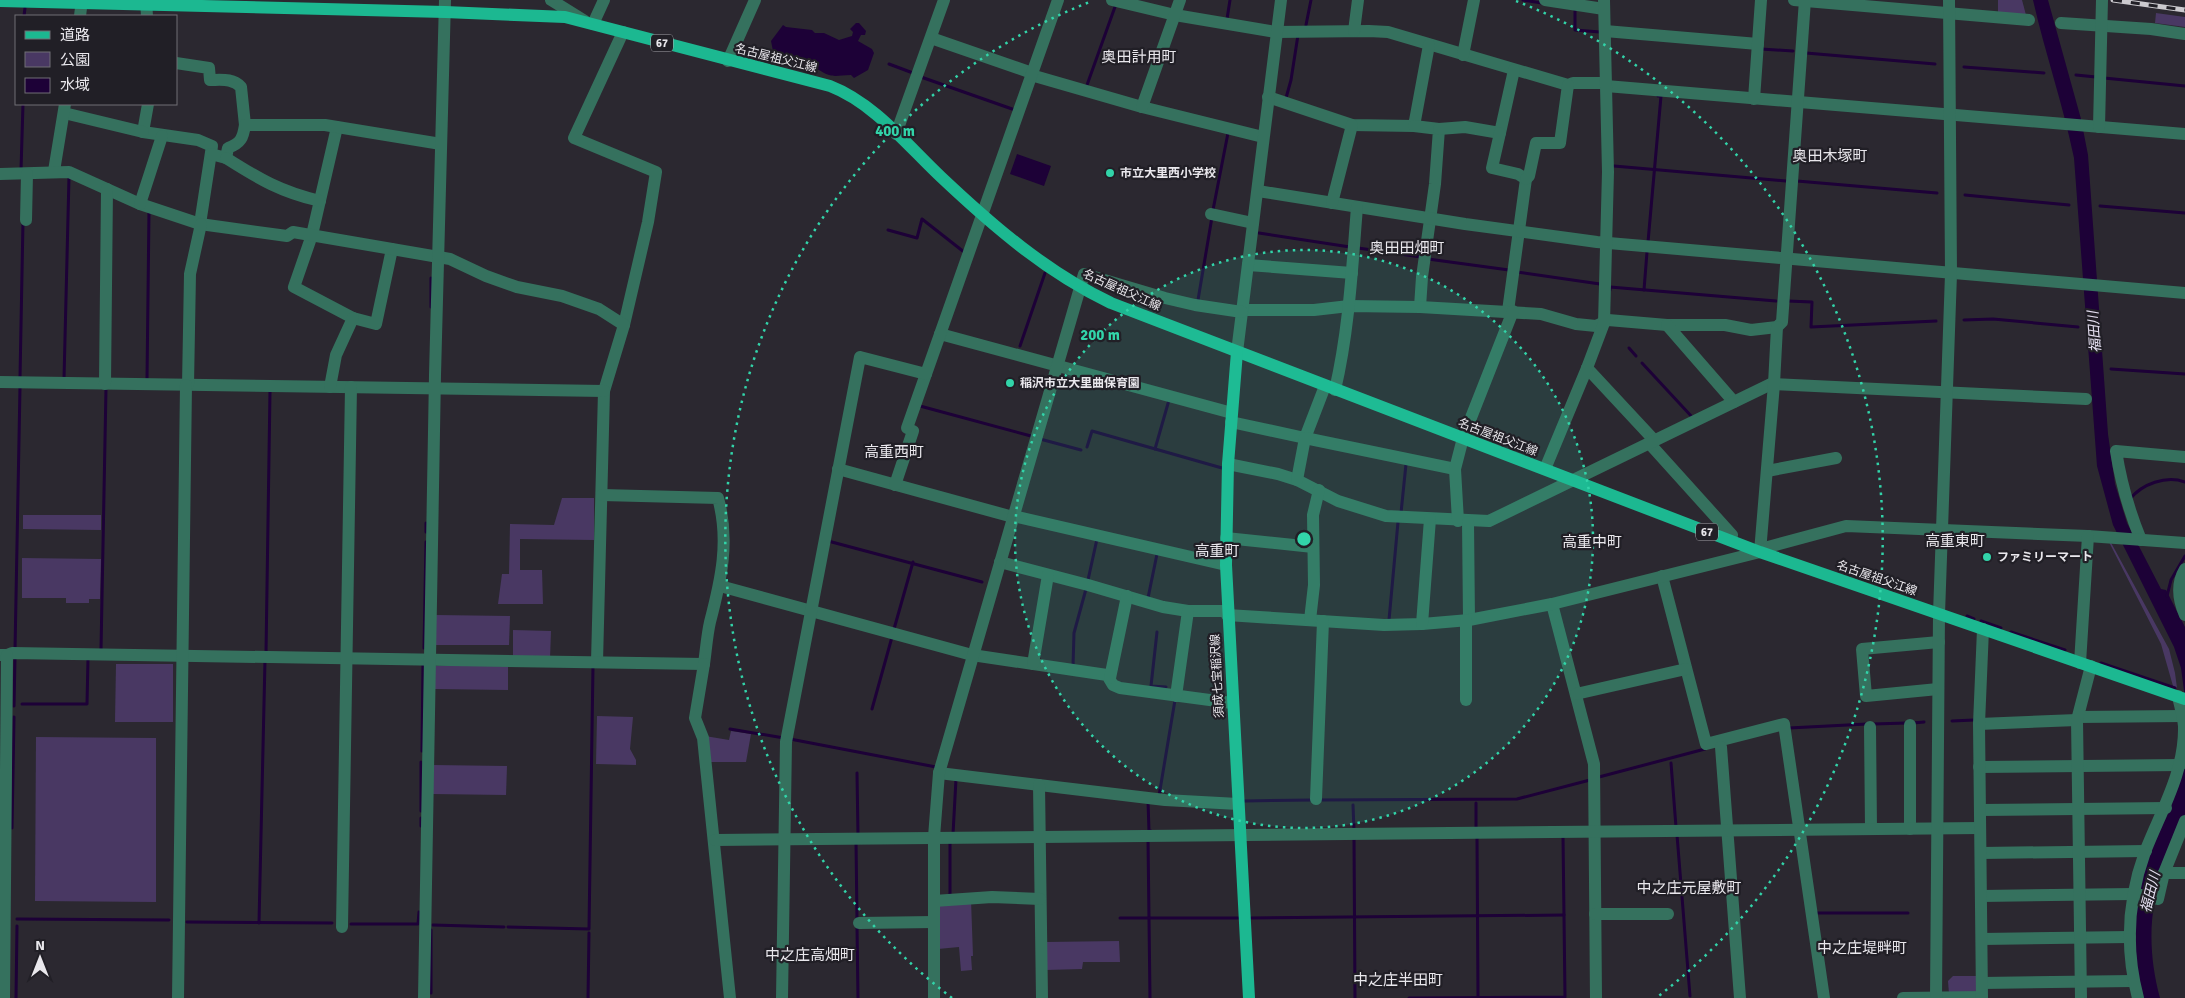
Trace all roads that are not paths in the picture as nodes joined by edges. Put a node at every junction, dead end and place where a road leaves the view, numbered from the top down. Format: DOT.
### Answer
graph roads {
  1 [pos="551,0"];
  2 [pos="604,0"];
  3 [pos="755,0"];
  4 [pos="944,0"];
  5 [pos="1058,0"];
  6 [pos="1112,0"];
  7 [pos="1180,0"];
  8 [pos="1281,0"];
  9 [pos="1358,0"];
  10 [pos="1474,0"];
  11 [pos="1546,0"];
  12 [pos="1761,0"];
  13 [pos="1802,0"];
  14 [pos="1949,0"];
  15 [pos="2102,0"];
  16 [pos="0,2"];
  17 [pos="218,3"];
  18 [pos="1604,5"];
  19 [pos="445,6"];
  20 [pos="81,7"];
  21 [pos="147,7"];
  22 [pos="1949,14"];
  23 [pos="1175,15"];
  24 [pos="2029,20"];
  25 [pos="2061,23"];
  26 [pos="592,24"];
  27 [pos="2100,25"];
  28 [pos="1354,31"];
  29 [pos="623,32"];
  30 [pos="1276,32"];
  31 [pos="2185,34"];
  32 [pos="1605,35"];
  33 [pos="930,38"];
  34 [pos="1429,45"];
  35 [pos="1758,48"];
  36 [pos="1462,55"];
  37 [pos="728,61"];
  38 [pos="178,63"];
  39 [pos="1514,70"];
  40 [pos="1032,74"];
  41 [pos="1568,85"];
  42 [pos="1606,85"];
  43 [pos="1268,97"];
  44 [pos="1754,99"];
  45 [pos="1797,102"];
  46 [pos="148,105"];
  47 [pos="1142,107"];
  48 [pos="64,108"];
  49 [pos="1950,115"];
  50 [pos="245,124"];
  51 [pos="1352,124"];
  52 [pos="1414,126"];
  53 [pos="338,127"];
  54 [pos="2093,127"];
  55 [pos="1439,129"];
  56 [pos="143,132"];
  57 [pos="1500,133"];
  58 [pos="896,134"];
  59 [pos="2185,134"];
  60 [pos="162,136"];
  61 [pos="1263,137"];
  62 [pos="441,144"];
  63 [pos="211,154"];
  64 [pos="226,158"];
  65 [pos="54,171"];
  66 [pos="0,174"];
  67 [pos="27,174"];
  68 [pos="1526,178"];
  69 [pos="107,190"];
  70 [pos="1258,191"];
  71 [pos="320,201"];
  72 [pos="1332,203"];
  73 [pos="140,204"];
  74 [pos="1357,207"];
  75 [pos="1211,214"];
  76 [pos="981,215"];
  77 [pos="1432,218"];
  78 [pos="26,220"];
  79 [pos="1253,223"];
  80 [pos="200,224"];
  81 [pos="1519,232"];
  82 [pos="312,235"];
  83 [pos="1607,243"];
  84 [pos="392,249"];
  85 [pos="438,257"];
  86 [pos="1787,259"];
  87 [pos="1248,265"];
  88 [pos="1352,273"];
  89 [pos="1951,274"];
  90 [pos="1080,288"];
  91 [pos="2185,293"];
  92 [pos="1349,306"];
  93 [pos="1420,307"];
  94 [pos="1242,311"];
  95 [pos="1510,311"];
  96 [pos="354,318"];
  97 [pos="1604,323"];
  98 [pos="624,325"];
  99 [pos="1666,325"];
  100 [pos="1776,328"];
  101 [pos="940,334"];
  102 [pos="1237,352"];
  103 [pos="1057,366"];
  104 [pos="1587,368"];
  105 [pos="926,374"];
  106 [pos="0,382"];
  107 [pos="105,384"];
  108 [pos="1774,384"];
  109 [pos="187,385"];
  110 [pos="330,387"];
  111 [pos="351,387"];
  112 [pos="1330,388"];
  113 [pos="435,389"];
  114 [pos="604,391"];
  115 [pos="1947,392"];
  116 [pos="2086,399"];
  117 [pos="1734,402"];
  118 [pos="1232,417"];
  119 [pos="1305,438"];
  120 [pos="1463,438"];
  121 [pos="1651,442"];
  122 [pos="2185,457"];
  123 [pos="1836,458"];
  124 [pos="1228,464"];
  125 [pos="838,469"];
  126 [pos="1455,469"];
  127 [pos="1545,469"];
  128 [pos="1767,471"];
  129 [pos="1297,480"];
  130 [pos="1574,480"];
  131 [pos="895,484"];
  132 [pos="1319,490"];
  133 [pos="602,495"];
  134 [pos="1013,516"];
  135 [pos="1430,519"];
  136 [pos="1463,521"];
  137 [pos="1942,530"];
  138 [pos="2088,536"];
  139 [pos="1226,538"];
  140 [pos="1730,540"];
  141 [pos="2140,540"];
  142 [pos="2185,543"];
  143 [pos="1313,547"];
  144 [pos="1760,552"];
  145 [pos="1000,562"];
  146 [pos="1226,565"];
  147 [pos="2185,569"];
  148 [pos="1048,575"];
  149 [pos="1662,576"];
  150 [pos="720,586"];
  151 [pos="1127,596"];
  152 [pos="1552,604"];
  153 [pos="810,610"];
  154 [pos="1188,611"];
  155 [pos="1227,613"];
  156 [pos="1939,614"];
  157 [pos="2185,615"];
  158 [pos="1310,620"];
  159 [pos="1467,620"];
  160 [pos="1323,621"];
  161 [pos="1422,624"];
  162 [pos="1983,630"];
  163 [pos="1939,642"];
  164 [pos="4,655"];
  165 [pos="972,655"];
  166 [pos="183,656"];
  167 [pos="346,658"];
  168 [pos="430,660"];
  169 [pos="597,662"];
  170 [pos="704,664"];
  171 [pos="1033,664"];
  172 [pos="2085,664"];
  173 [pos="1686,669"];
  174 [pos="1110,678"];
  175 [pos="1938,689"];
  176 [pos="1576,694"];
  177 [pos="1176,696"];
  178 [pos="2182,697"];
  179 [pos="1466,700"];
  180 [pos="1232,703"];
  181 [pos="2182,716"];
  182 [pos="2077,718"];
  183 [pos="1979,724"];
  184 [pos="1910,725"];
  185 [pos="1870,727"];
  186 [pos="1721,747"];
  187 [pos="2180,765"];
  188 [pos="2078,766"];
  189 [pos="1979,768"];
  190 [pos="939,773"];
  191 [pos="1039,785"];
  192 [pos="3,789"];
  193 [pos="1316,799"];
  194 [pos="1238,804"];
  195 [pos="2166,808"];
  196 [pos="2078,809"];
  197 [pos="1980,810"];
  198 [pos="2185,821"];
  199 [pos="1910,828"];
  200 [pos="1937,828"];
  201 [pos="1980,828"];
  202 [pos="1871,829"];
  203 [pos="1728,830"];
  204 [pos="1799,830"];
  205 [pos="1595,831"];
  206 [pos="1240,834"];
  207 [pos="1039,837"];
  208 [pos="934,838"];
  209 [pos="785,839"];
  210 [pos="715,840"];
  211 [pos="2146,851"];
  212 [pos="2079,852"];
  213 [pos="1980,853"];
  214 [pos="2164,873"];
  215 [pos="2185,873"];
  216 [pos="2134,894"];
  217 [pos="2079,895"];
  218 [pos="1981,896"];
  219 [pos="1040,898"];
  220 [pos="934,901"];
  221 [pos="1595,914"];
  222 [pos="1668,914"];
  223 [pos="934,922"];
  224 [pos="859,923"];
  225 [pos="342,927"];
  226 [pos="2130,937"];
  227 [pos="2080,938"];
  228 [pos="1982,939"];
  229 [pos="2133,981"];
  230 [pos="2080,982"];
  231 [pos="1982,983"];
  232 [pos="1982,997"];
  233 [pos="4,998"];
  234 [pos="178,998"];
  235 [pos="424,998"];
  236 [pos="730,998"];
  237 [pos="782,998"];
  238 [pos="934,998"];
  239 [pos="1042,998"];
  240 [pos="1248,998"];
  241 [pos="1596,998"];
  242 [pos="1740,998"];
  243 [pos="1824,998"];
  244 [pos="1903,998"];
  245 [pos="1936,998"];
  246 [pos="2081,998"];
  247 [pos="2138,998"];
  1 -- 26 [label="street"];
  2 -- 26 [label="street"];
  3 -- 37 [label="street"];
  4 -- 33 [label="street"];
  5 -- 40 [label="street"];
  6 -- 23 [label="street"];
  7 -- 23 [label="street"];
  8 -- 30 [label="street"];
  9 -- 28 [label="street"];
  10 -- 36 [label="street"];
  11 -- 18 [label="street"];
  12 -- 35 [label="street"];
  13 -- 22 [label="street"];
  13 -- 45 [label="street"];
  14 -- 22 [label="street"];
  15 -- 27 [label="street"];
  16 -- 20 [label="main road, 名古屋祖父江線 / 67"];
  17 -- 19 [label="main road, 名古屋祖父江線 / 67"];
  17 -- 21 [label="main road, 名古屋祖父江線 / 67"];
  18 -- 32 [label="street"];
  19 -- 26 [label="main road, 名古屋祖父江線 / 67"];
  19 -- 62 [label="street"];
  20 -- 21 [label="main road, 名古屋祖父江線 / 67"];
  22 -- 24 [label="street"];
  22 -- 49 [label="street"];
  23 -- 30 [label="street"];
  23 -- 47 [label="street"];
  25 -- 27 [label="street"];
  26 -- 29 [label="main road, 名古屋祖父江線 / 67"];
  27 -- 31 [label="street"];
  27 -- 54 [label="street"];
  28 -- 30 [label="street"];
  28 -- 34 [label="street"];
  29 -- 37 [label="main road, 名古屋祖父江線 / 67"];
  29 -- 98 [label="street"];
  30 -- 43 [label="street"];
  32 -- 35 [label="street"];
  32 -- 42 [label="street"];
  33 -- 40 [label="street"];
  33 -- 58 [label="street"];
  34 -- 36 [label="street"];
  34 -- 52 [label="street"];
  35 -- 44 [label="street"];
  36 -- 39 [label="street"];
  37 -- 58 [label="main road, 名古屋祖父江線 / 67"];
  38 -- 50 [label="street"];
  39 -- 41 [label="street"];
  39 -- 57 [label="street"];
  40 -- 47 [label="street"];
  40 -- 76 [label="street"];
  41 -- 42 [label="street"];
  41 -- 68 [label="street"];
  42 -- 44 [label="street"];
  42 -- 83 [label="street"];
  43 -- 51 [label="street"];
  43 -- 61 [label="street"];
  44 -- 45 [label="street"];
  45 -- 49 [label="street"];
  45 -- 86 [label="street"];
  46 -- 56 [label="street"];
  47 -- 61 [label="street"];
  48 -- 56 [label="street"];
  48 -- 65 [label="street"];
  49 -- 54 [label="street"];
  49 -- 89 [label="street"];
  50 -- 53 [label="street"];
  50 -- 64 [label="street"];
  51 -- 52 [label="street"];
  51 -- 72 [label="street"];
  52 -- 55 [label="street"];
  53 -- 62 [label="street"];
  53 -- 71 [label="street"];
  54 -- 59 [label="street"];
  55 -- 57 [label="street"];
  55 -- 77 [label="street"];
  56 -- 60 [label="street"];
  57 -- 68 [label="street"];
  58 -- 76 [label="main road, 名古屋祖父江線 / 67"];
  60 -- 63 [label="street"];
  60 -- 73 [label="street"];
  61 -- 70 [label="street"];
  62 -- 85 [label="street"];
  63 -- 64 [label="street"];
  63 -- 80 [label="street"];
  64 -- 71 [label="street"];
  65 -- 67 [label="street"];
  65 -- 69 [label="street"];
  66 -- 67 [label="street"];
  67 -- 78 [label="street"];
  68 -- 81 [label="street"];
  69 -- 73 [label="street"];
  69 -- 107 [label="street"];
  70 -- 72 [label="street"];
  70 -- 79 [label="street"];
  71 -- 82 [label="street"];
  72 -- 74 [label="street"];
  73 -- 80 [label="street"];
  74 -- 77 [label="street"];
  74 -- 88 [label="street"];
  75 -- 79 [label="street"];
  76 -- 90 [label="main road, 名古屋祖父江線 / 67"];
  76 -- 101 [label="street"];
  77 -- 81 [label="street"];
  77 -- 93 [label="street"];
  79 -- 87 [label="street"];
  80 -- 82 [label="street"];
  80 -- 109 [label="street"];
  81 -- 83 [label="street"];
  81 -- 95 [label="street"];
  82 -- 84 [label="street"];
  82 -- 96 [label="street"];
  83 -- 86 [label="street"];
  83 -- 97 [label="street"];
  84 -- 85 [label="street"];
  84 -- 96 [label="street"];
  85 -- 98 [label="street"];
  85 -- 113 [label="street"];
  86 -- 89 [label="street"];
  86 -- 100 [label="street"];
  87 -- 88 [label="street"];
  87 -- 94 [label="street"];
  88 -- 92 [label="street"];
  89 -- 91 [label="street"];
  89 -- 115 [label="street"];
  90 -- 94 [label="street"];
  90 -- 102 [label="main road, 名古屋祖父江線 / 67"];
  90 -- 103 [label="street"];
  92 -- 93 [label="street"];
  92 -- 94 [label="street"];
  92 -- 112 [label="street"];
  93 -- 95 [label="street"];
  94 -- 102 [label="street"];
  95 -- 97 [label="street"];
  95 -- 120 [label="street"];
  96 -- 110 [label="street"];
  97 -- 99 [label="street"];
  97 -- 104 [label="street"];
  98 -- 114 [label="street"];
  99 -- 100 [label="street"];
  99 -- 117 [label="street"];
  100 -- 108 [label="street"];
  101 -- 103 [label="street"];
  101 -- 105 [label="street"];
  102 -- 112 [label="main road, 名古屋祖父江線 / 67"];
  102 -- 118 [label="main road, 須成七宝稲沢線"];
  103 -- 118 [label="street"];
  103 -- 134 [label="street"];
  104 -- 121 [label="street"];
  104 -- 127 [label="street"];
  105 -- 125 [label="street"];
  105 -- 131 [label="street"];
  106 -- 107 [label="street"];
  107 -- 109 [label="street"];
  108 -- 115 [label="street"];
  108 -- 117 [label="street"];
  108 -- 128 [label="street"];
  109 -- 110 [label="street"];
  109 -- 166 [label="street"];
  110 -- 111 [label="street"];
  111 -- 113 [label="street"];
  111 -- 167 [label="street"];
  112 -- 119 [label="street"];
  112 -- 120 [label="main road, 名古屋祖父江線 / 67"];
  113 -- 114 [label="street"];
  113 -- 168 [label="street"];
  114 -- 133 [label="street"];
  115 -- 116 [label="street"];
  115 -- 137 [label="street"];
  117 -- 121 [label="street"];
  118 -- 119 [label="street"];
  118 -- 124 [label="main road, 須成七宝稲沢線"];
  119 -- 126 [label="street"];
  119 -- 129 [label="street"];
  120 -- 126 [label="street"];
  120 -- 127 [label="main road, 名古屋祖父江線 / 67"];
  121 -- 130 [label="street"];
  121 -- 140 [label="street"];
  122 -- 141 [label="street"];
  123 -- 128 [label="street"];
  124 -- 129 [label="street"];
  124 -- 139 [label="main road, 須成七宝稲沢線"];
  125 -- 131 [label="street"];
  125 -- 153 [label="street"];
  126 -- 136 [label="street"];
  127 -- 130 [label="main road, 名古屋祖父江線 / 67"];
  128 -- 144 [label="street"];
  129 -- 132 [label="street"];
  130 -- 136 [label="street"];
  130 -- 140 [label="main road, 名古屋祖父江線 / 67"];
  131 -- 134 [label="street"];
  132 -- 135 [label="street"];
  132 -- 143 [label="street"];
  133 -- 150 [label="street"];
  133 -- 169 [label="street"];
  134 -- 145 [label="street"];
  134 -- 146 [label="street"];
  135 -- 136 [label="street"];
  135 -- 161 [label="street"];
  136 -- 159 [label="street"];
  137 -- 138 [label="street"];
  137 -- 144 [label="street"];
  137 -- 156 [label="street"];
  138 -- 141 [label="street"];
  138 -- 172 [label="street"];
  139 -- 143 [label="street"];
  139 -- 146 [label="main road, 須成七宝稲沢線"];
  140 -- 144 [label="main road, 名古屋祖父江線 / 67"];
  141 -- 142 [label="street"];
  143 -- 158 [label="street"];
  144 -- 149 [label="street"];
  144 -- 156 [label="main road, 名古屋祖父江線 / 67"];
  145 -- 148 [label="street"];
  145 -- 165 [label="street"];
  146 -- 155 [label="main road, 須成七宝稲沢線"];
  147 -- 157 [label="street"];
  148 -- 151 [label="street"];
  148 -- 171 [label="street"];
  149 -- 152 [label="street"];
  149 -- 173 [label="street"];
  150 -- 153 [label="street"];
  150 -- 170 [label="street"];
  151 -- 154 [label="street"];
  151 -- 174 [label="street"];
  152 -- 159 [label="street"];
  152 -- 176 [label="street"];
  153 -- 165 [label="street"];
  153 -- 209 [label="street"];
  154 -- 155 [label="street"];
  154 -- 177 [label="street"];
  155 -- 158 [label="street"];
  155 -- 180 [label="main road, 須成七宝稲沢線"];
  156 -- 162 [label="main road, 名古屋祖父江線 / 67"];
  156 -- 163 [label="street"];
  158 -- 160 [label="street"];
  159 -- 161 [label="street"];
  159 -- 179 [label="street"];
  160 -- 161 [label="street"];
  160 -- 193 [label="street"];
  162 -- 172 [label="main road, 名古屋祖父江線 / 67"];
  162 -- 183 [label="street"];
  163 -- 175 [label="street"];
  163 -- 175 [label="street"];
  164 -- 166 [label="street"];
  164 -- 192 [label="street"];
  165 -- 171 [label="street"];
  165 -- 190 [label="street"];
  166 -- 167 [label="street"];
  166 -- 234 [label="street"];
  167 -- 168 [label="street"];
  167 -- 225 [label="street"];
  168 -- 169 [label="street"];
  168 -- 235 [label="street"];
  169 -- 170 [label="street"];
  170 -- 210 [label="street"];
  171 -- 174 [label="street"];
  172 -- 178 [label="main road, 名古屋祖父江線 / 67"];
  172 -- 182 [label="street"];
  173 -- 176 [label="street"];
  173 -- 204 [label="street"];
  174 -- 177 [label="street"];
  175 -- 200 [label="street"];
  176 -- 205 [label="street"];
  177 -- 180 [label="street"];
  178 -- 181 [label="street"];
  180 -- 194 [label="main road, 須成七宝稲沢線"];
  181 -- 182 [label="street"];
  181 -- 187 [label="street"];
  182 -- 183 [label="street"];
  182 -- 188 [label="street"];
  183 -- 189 [label="street"];
  184 -- 199 [label="street"];
  185 -- 202 [label="street"];
  186 -- 203 [label="street"];
  187 -- 188 [label="street"];
  187 -- 195 [label="street"];
  188 -- 189 [label="street"];
  188 -- 196 [label="street"];
  189 -- 197 [label="street"];
  190 -- 191 [label="street"];
  190 -- 208 [label="street"];
  191 -- 194 [label="street"];
  191 -- 207 [label="street"];
  192 -- 233 [label="street"];
  194 -- 206 [label="main road, 須成七宝稲沢線"];
  195 -- 196 [label="street"];
  195 -- 211 [label="street"];
  196 -- 197 [label="street"];
  196 -- 212 [label="street"];
  197 -- 201 [label="street"];
  198 -- 214 [label="street"];
  199 -- 200 [label="street"];
  199 -- 202 [label="street"];
  200 -- 201 [label="street"];
  200 -- 245 [label="street"];
  201 -- 213 [label="street"];
  202 -- 204 [label="street"];
  203 -- 204 [label="street"];
  203 -- 205 [label="street"];
  203 -- 242 [label="street"];
  204 -- 243 [label="street"];
  205 -- 206 [label="street"];
  205 -- 221 [label="street"];
  206 -- 207 [label="street"];
  206 -- 240 [label="main road, 須成七宝稲沢線"];
  207 -- 208 [label="street"];
  207 -- 219 [label="street"];
  208 -- 209 [label="street"];
  208 -- 220 [label="street"];
  209 -- 210 [label="street"];
  209 -- 237 [label="street"];
  210 -- 236 [label="street"];
  211 -- 212 [label="street"];
  211 -- 216 [label="street"];
  212 -- 213 [label="street"];
  212 -- 217 [label="street"];
  213 -- 218 [label="street"];
  214 -- 215 [label="street"];
  214 -- 216 [label="street"];
  216 -- 217 [label="street"];
  216 -- 226 [label="street"];
  217 -- 218 [label="street"];
  217 -- 227 [label="street"];
  218 -- 228 [label="street"];
  219 -- 220 [label="street"];
  219 -- 239 [label="street"];
  220 -- 223 [label="street"];
  221 -- 222 [label="street"];
  221 -- 241 [label="street"];
  223 -- 224 [label="street"];
  223 -- 238 [label="street"];
  226 -- 227 [label="street"];
  226 -- 229 [label="street"];
  227 -- 228 [label="street"];
  227 -- 230 [label="street"];
  228 -- 231 [label="street"];
  229 -- 230 [label="street"];
  229 -- 247 [label="street"];
  230 -- 231 [label="street"];
  230 -- 246 [label="street"];
  231 -- 232 [label="street"];
  232 -- 245 [label="street"];
  244 -- 245 [label="street"];
}
